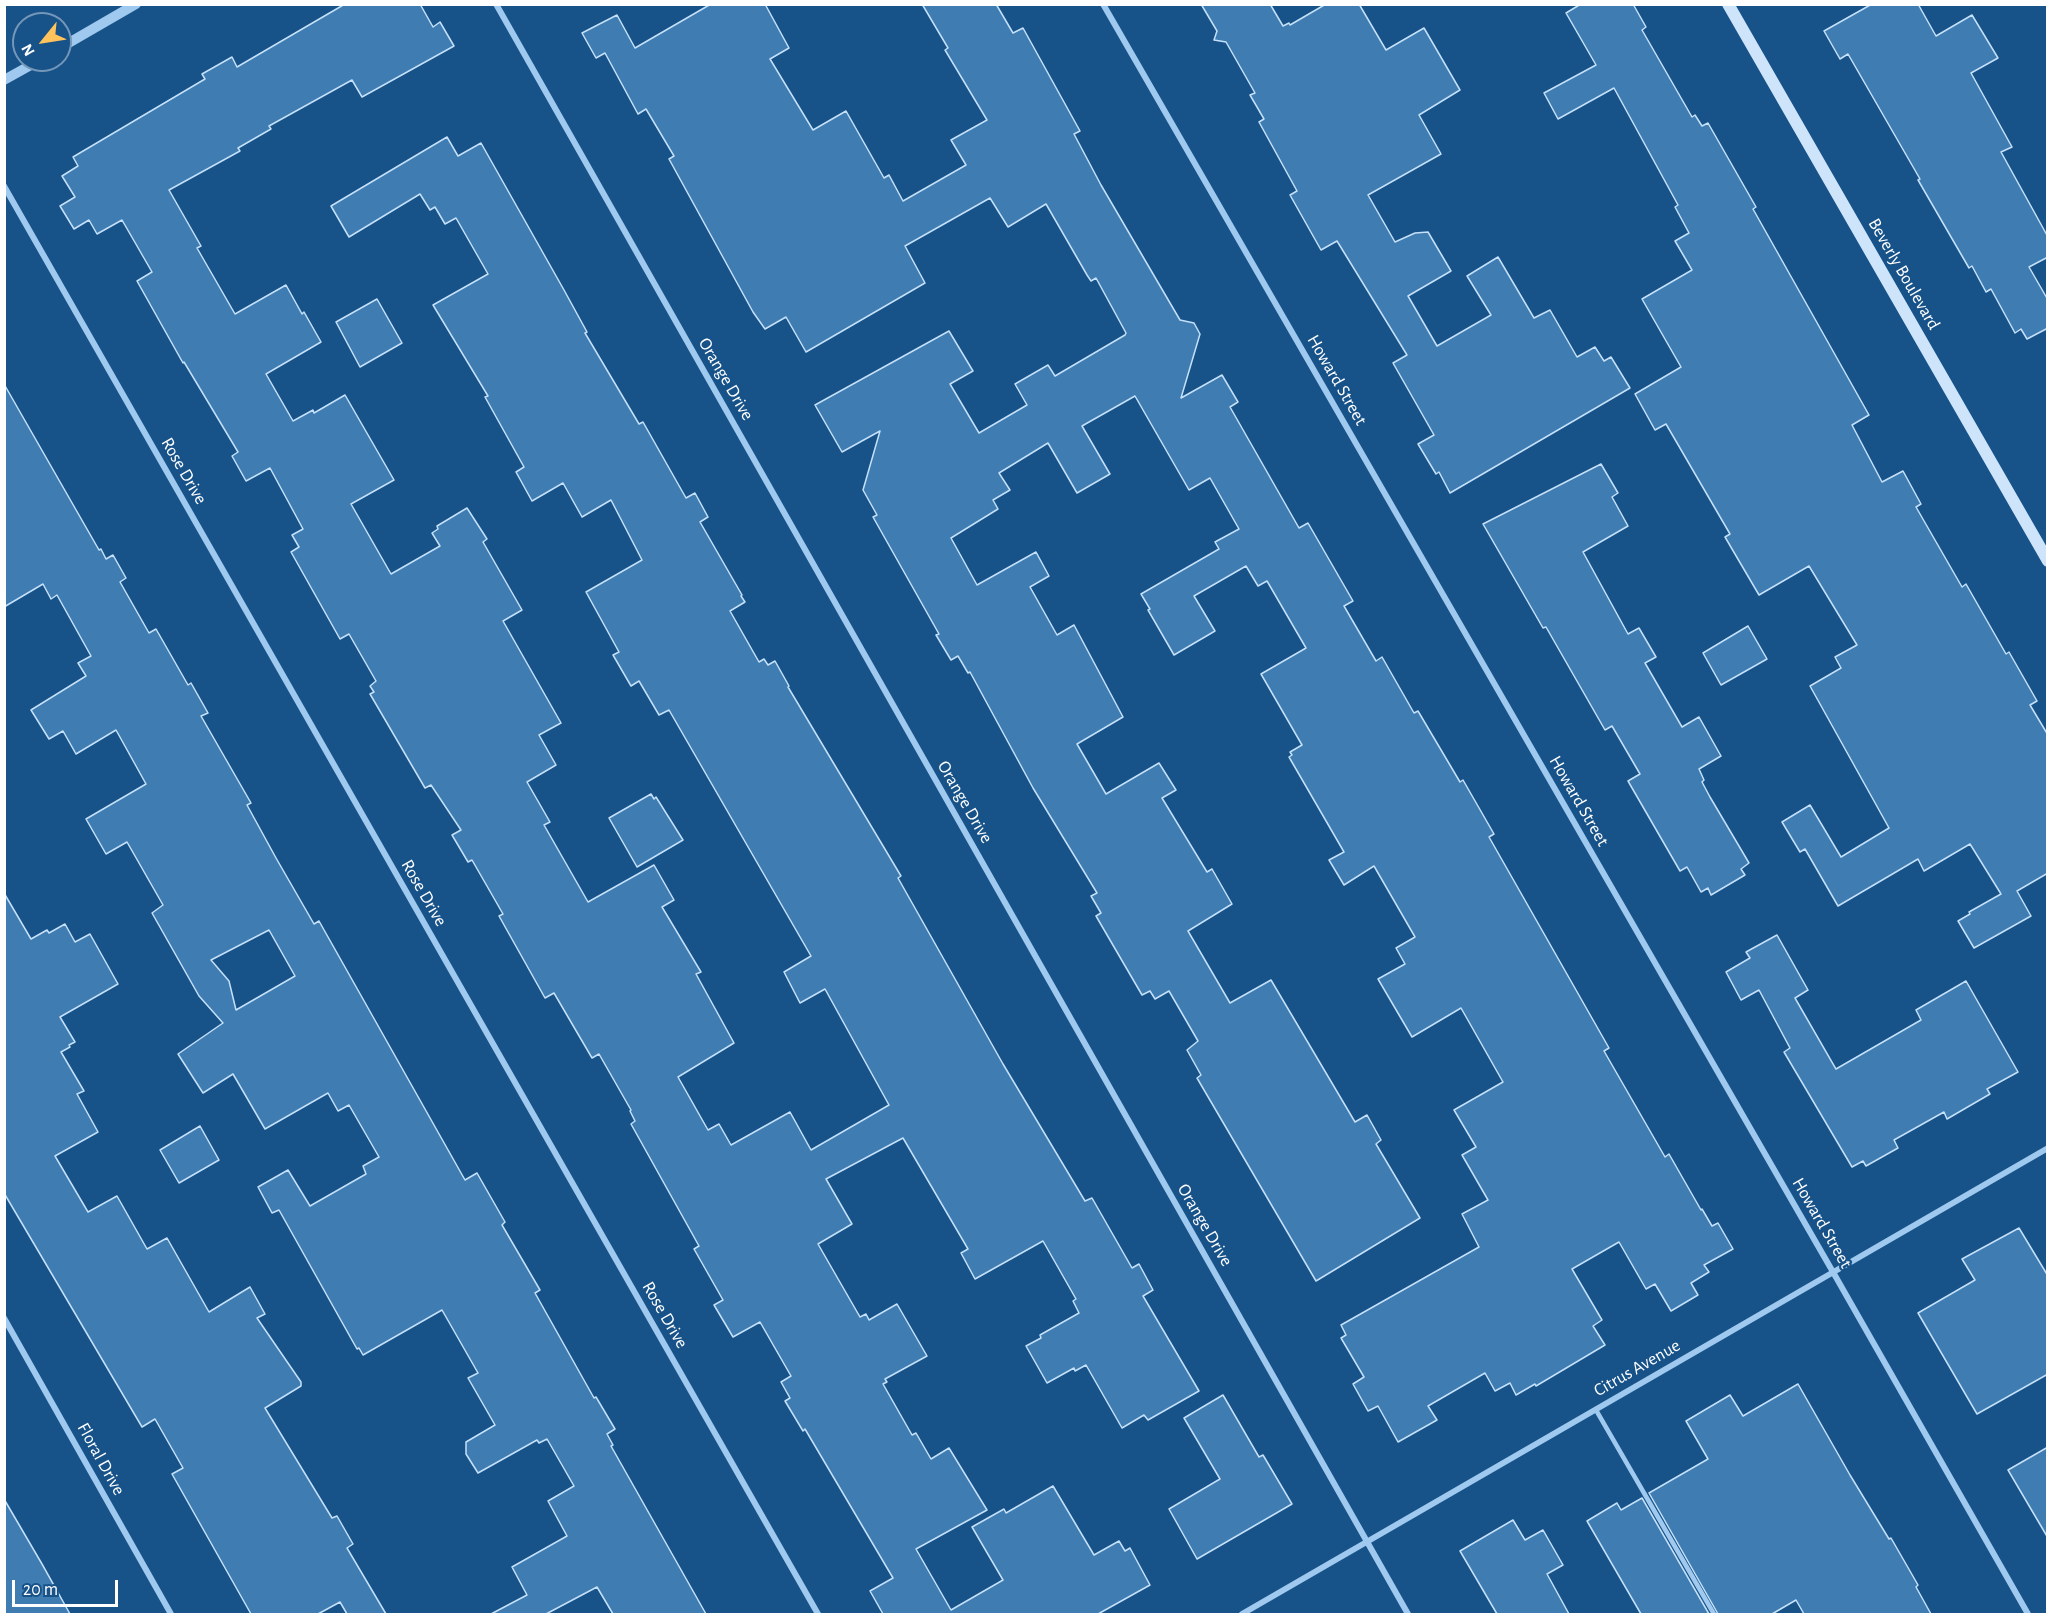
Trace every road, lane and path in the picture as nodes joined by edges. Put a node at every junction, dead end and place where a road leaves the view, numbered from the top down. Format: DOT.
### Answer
graph roads {
  1 [pos="136,4"];
  2 [pos="496,4"];
  3 [pos="1102,4"];
  4 [pos="1728,4"];
  5 [pos="72,41"];
  6 [pos="18,72"];
  7 [pos="4,80"];
  8 [pos="4,186"];
  9 [pos="2048,561"];
  10 [pos="2047,1150"];
  11 [pos="1833,1272"];
  12 [pos="4,1318"];
  13 [pos="1596,1410"];
  14 [pos="1367,1542"];
  15 [pos="171,1614"];
  16 [pos="818,1614"];
  17 [pos="1242,1614"];
  18 [pos="1408,1614"];
  19 [pos="1714,1614"];
  20 [pos="2028,1614"];
  1 -- 5 [label="street"];
  2 -- 14 [label="street, Orange Drive"];
  3 -- 11 [label="street, Howard Street"];
  4 -- 9 [label="main road, Beverly Boulevard"];
  6 -- 7 [label="street"];
  8 -- 16 [label="street, Rose Drive"];
  10 -- 11 [label="street, Citrus Avenue"];
  11 -- 13 [label="street, Citrus Avenue"];
  11 -- 20 [label="street, Howard Street"];
  12 -- 15 [label="street, Floral Drive"];
  13 -- 14 [label="street, Citrus Avenue"];
  13 -- 19 [label="lane"];
  14 -- 17 [label="street, Citrus Avenue"];
  14 -- 18 [label="street, Orange Drive"];
}
